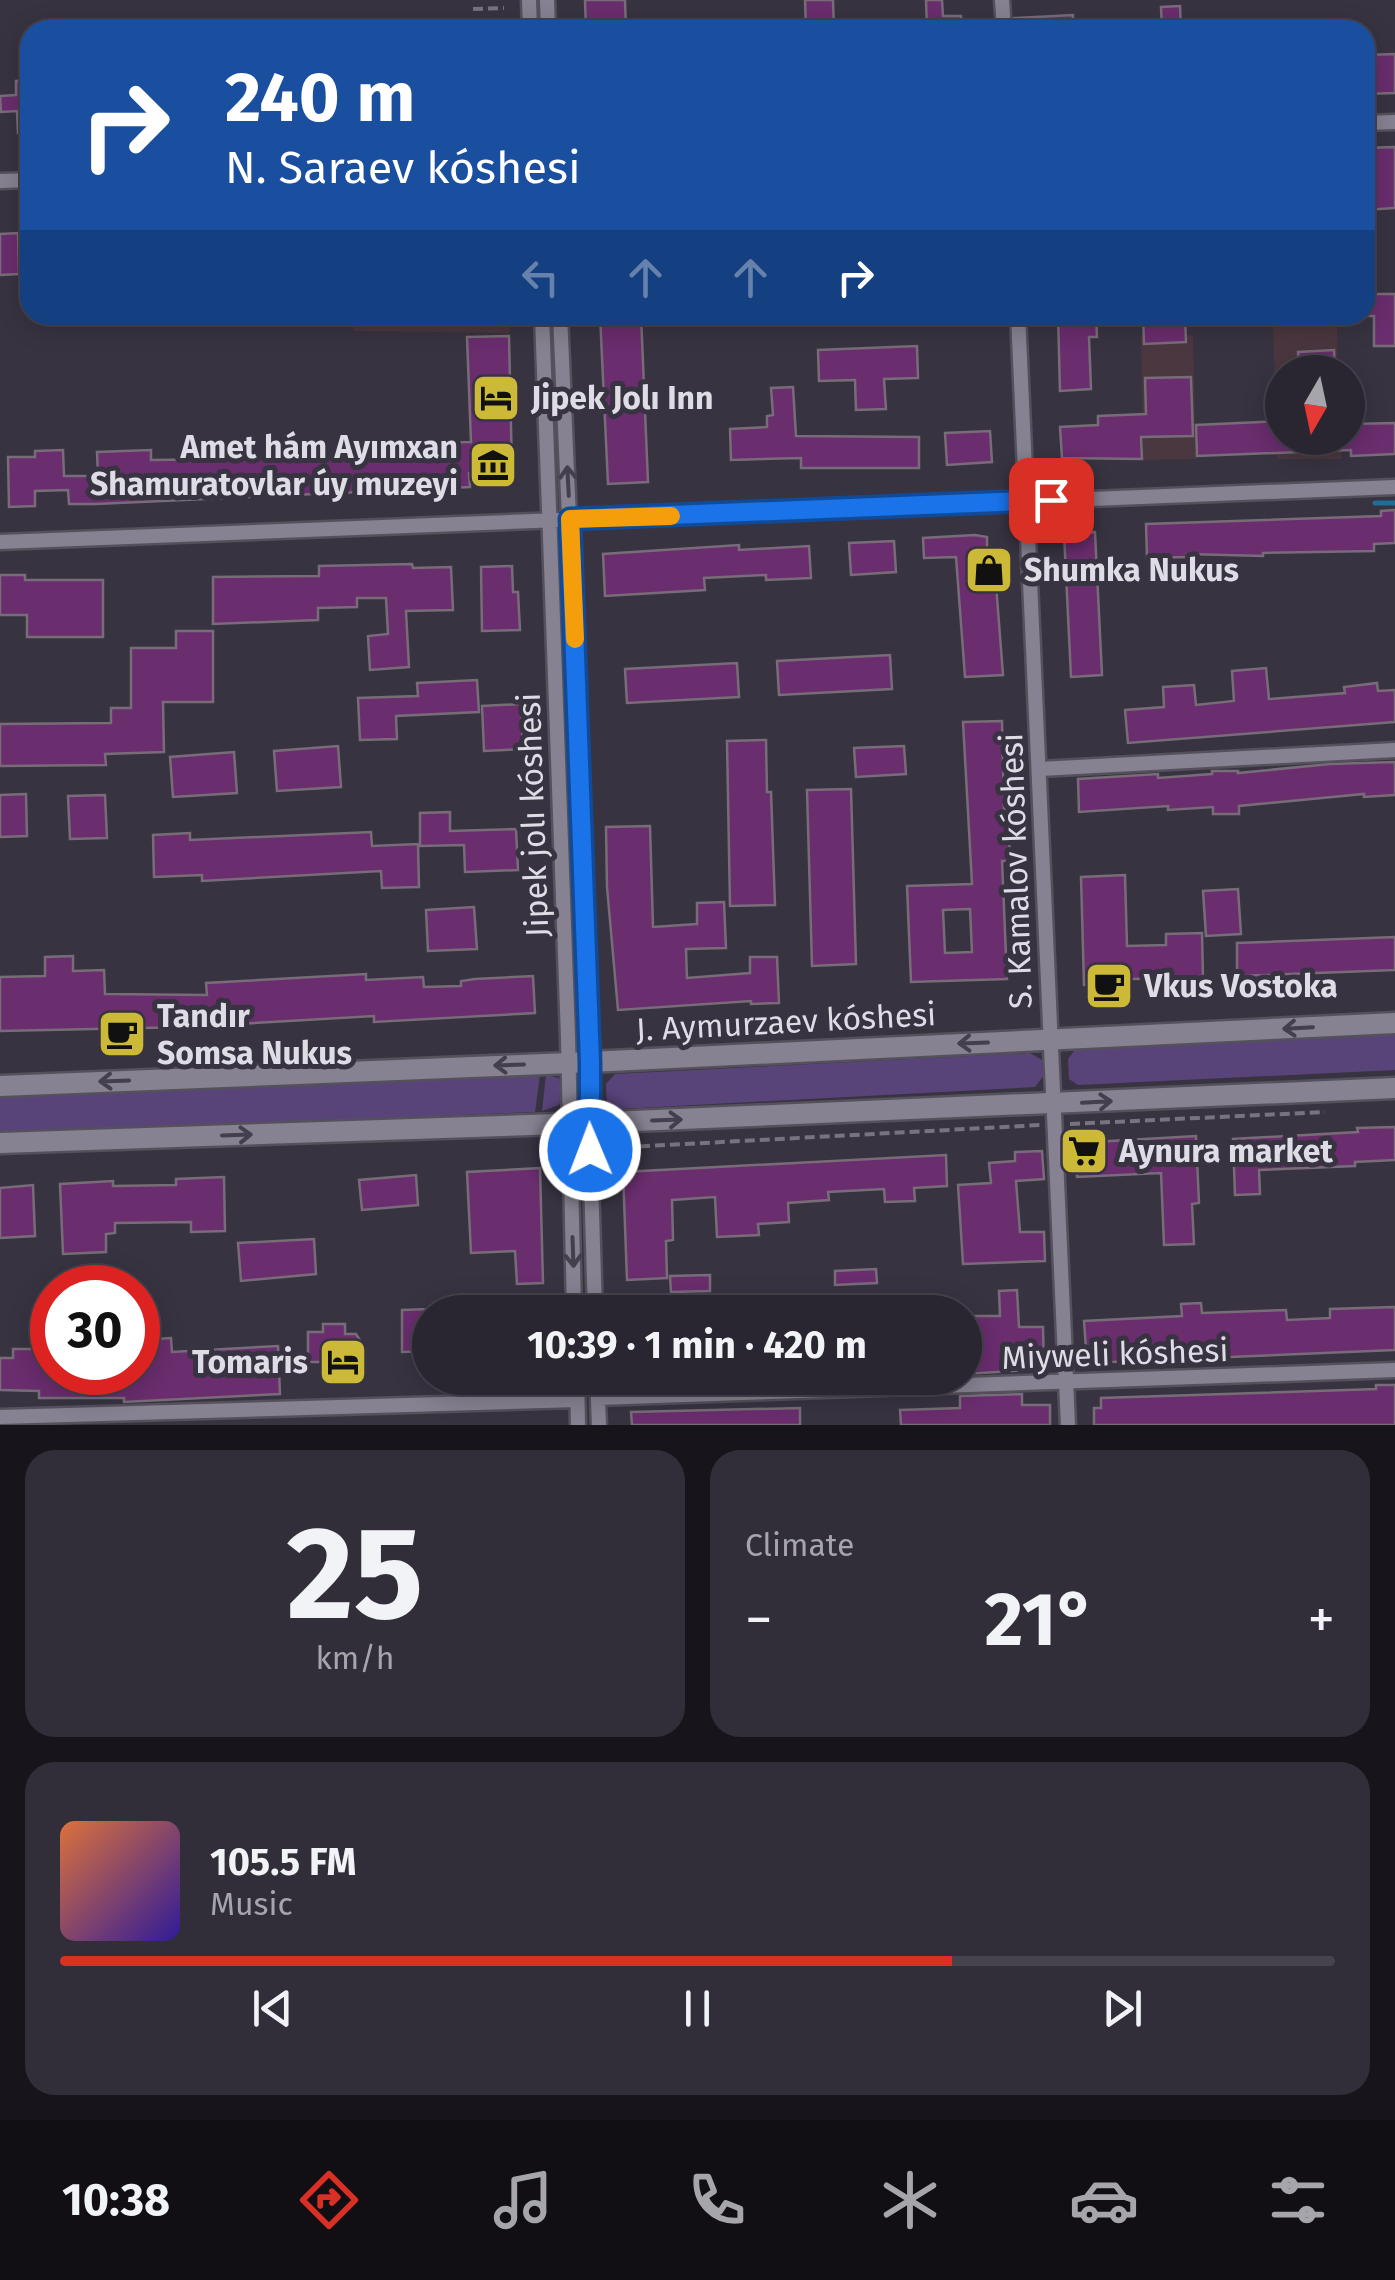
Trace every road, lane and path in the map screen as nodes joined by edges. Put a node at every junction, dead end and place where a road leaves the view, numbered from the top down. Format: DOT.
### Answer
graph roads {
  1 [pos="504,8"];
  2 [pos="473,9"];
  3 [pos="542,325"];
  4 [pos="560,325"];
  5 [pos="1018,325"];
  6 [pos="1395,487"];
  7 [pos="1026,502"];
  8 [pos="570,519"];
  9 [pos="551,520"];
  10 [pos="0,542"];
  11 [pos="1395,750"];
  12 [pos="1040,770"];
  13 [pos="1395,1023"];
  14 [pos="1051,1040"];
  15 [pos="579,1062"];
  16 [pos="0,1086"];
  17 [pos="1395,1088"];
  18 [pos="1338,1111"];
  19 [pos="1055,1114"];
  20 [pos="579,1123"];
  21 [pos="0,1144"];
  22 [pos="610,1148"];
  23 [pos="574,1295"];
  24 [pos="594,1295"];
  25 [pos="1395,1370"];
  26 [pos="1067,1384"];
  27 [pos="577,1395"];
  28 [pos="598,1398"];
  29 [pos="577,1400"];
  30 [pos="0,1417"];
  31 [pos="578,1425"];
  32 [pos="599,1425"];
  33 [pos="1068,1425"];
  1 -- 2 [label="path"];
  3 -- 9 [label="street, Jipek jolı kóshesi"];
  8 -- 4 [label="street, Jipek jolı kóshesi, one-way"];
  5 -- 7 [label="street, S. Kamalov kóshesi"];
  6 -- 7 [label="street"];
  7 -- 8 [label="street"];
  7 -- 12 [label="street, S. Kamalov kóshesi"];
  8 -- 9 [label="street"];
  8 -- 15 [label="street, Jipek jolı kóshesi"];
  9 -- 10 [label="street"];
  9 -- 15 [label="street, Jipek jolı kóshesi"];
  11 -- 12 [label="street"];
  12 -- 14 [label="street, S. Kamalov kóshesi"];
  13 -- 14 [label="street, J. Aymurzaev kóshesi, one-way"];
  14 -- 15 [label="street, J. Aymurzaev kóshesi, one-way"];
  14 -- 19 [label="street, S. Kamalov kóshesi"];
  15 -- 16 [label="street, J. Aymurzaev kóshesi, one-way"];
  15 -- 20 [label="street, Jipek jolı kóshesi"];
  19 -- 17 [label="street, one-way"];
  18 -- 19 [label="path"];
  20 -- 19 [label="street, one-way"];
  19 -- 22 [label="path"];
  19 -- 26 [label="street, S. Kamalov kóshesi"];
  21 -- 20 [label="street, one-way"];
  20 -- 23 [label="street, Jipek jolı kóshesi, one-way"];
  20 -- 24 [label="street, Jipek jolı kóshesi"];
  25 -- 26 [label="street, Miyweli kóshesi"];
  26 -- 28 [label="street, Miyweli kóshesi"];
  26 -- 33 [label="street, S. Kamalov kóshesi"];
  27 -- 29 [label="street"];
  28 -- 32 [label="street"];
  29 -- 30 [label="street"];
  29 -- 31 [label="street"];
}
